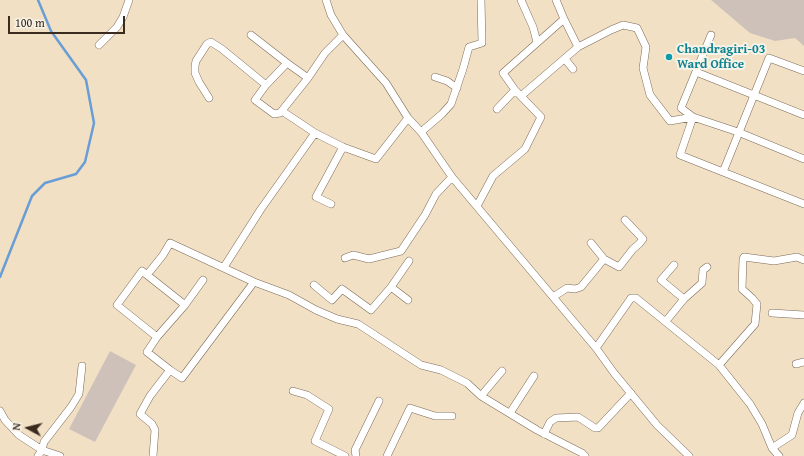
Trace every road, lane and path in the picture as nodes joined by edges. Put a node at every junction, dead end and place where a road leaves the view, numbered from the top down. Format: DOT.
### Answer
graph roads {
  1 [pos="130,0"];
  2 [pos="326,0"];
  3 [pos="481,0"];
  4 [pos="521,0"];
  5 [pos="556,0"];
  6 [pos="564,19"];
  7 [pos="251,35"];
  8 [pos="343,35"];
  9 [pos="711,35"];
  10 [pos="537,42"];
  11 [pos="99,45"];
  12 [pos="578,47"];
  13 [pos="565,59"];
  14 [pos="287,63"];
  15 [pos="573,69"];
  16 [pos="804,71"];
  17 [pos="696,72"];
  18 [pos="434,77"];
  19 [pos="308,78"];
  20 [pos="266,85"];
  21 [pos="457,88"];
  22 [pos="515,90"];
  23 [pos="754,95"];
  24 [pos="521,96"];
  25 [pos="209,98"];
  26 [pos="497,109"];
  27 [pos="282,111"];
  28 [pos="804,115"];
  29 [pos="693,117"];
  30 [pos="408,118"];
  31 [pos="421,132"];
  32 [pos="738,132"];
  33 [pos="315,133"];
  34 [pos="343,147"];
  35 [pos="804,159"];
  36 [pos="723,172"];
  37 [pos="452,177"];
  38 [pos="331,204"];
  39 [pos="804,204"];
  40 [pos="478,206"];
  41 [pos="625,220"];
  42 [pos="591,243"];
  43 [pos="345,258"];
  44 [pos="604,259"];
  45 [pos="804,260"];
  46 [pos="409,261"];
  47 [pos="674,266"];
  48 [pos="224,267"];
  49 [pos="707,267"];
  50 [pos="147,275"];
  51 [pos="203,280"];
  52 [pos="254,282"];
  53 [pos="314,286"];
  54 [pos="391,287"];
  55 [pos="553,297"];
  56 [pos="684,299"];
  57 [pos="408,300"];
  58 [pos="185,305"];
  59 [pos="772,313"];
  60 [pos="804,316"];
  61 [pos="666,321"];
  62 [pos="157,337"];
  63 [pos="596,348"];
  64 [pos="804,362"];
  65 [pos="719,364"];
  66 [pos="796,364"];
  67 [pos="82,366"];
  68 [pos="170,370"];
  69 [pos="502,371"];
  70 [pos="534,376"];
  71 [pos="293,391"];
  72 [pos="631,393"];
  73 [pos="481,396"];
  74 [pos="378,401"];
  75 [pos="804,403"];
  76 [pos="0,411"];
  77 [pos="510,413"];
  78 [pos="452,416"];
  79 [pos="544,434"];
  80 [pos="772,448"];
  81 [pos="40,453"];
  82 [pos="60,456"];
  83 [pos="153,456"];
  84 [pos="345,456"];
  85 [pos="356,456"];
  86 [pos="387,456"];
  87 [pos="585,456"];
  88 [pos="689,456"];
  89 [pos="779,456"];
  1 -- 11 [label="street"];
  2 -- 8 [label="street"];
  3 -- 21 [label="street"];
  4 -- 10 [label="street"];
  5 -- 6 [label="street"];
  6 -- 10 [label="street"];
  6 -- 12 [label="street"];
  7 -- 14 [label="street"];
  8 -- 19 [label="street"];
  8 -- 30 [label="street"];
  9 -- 17 [label="street"];
  10 -- 22 [label="street"];
  12 -- 13 [label="street"];
  12 -- 29 [label="street"];
  13 -- 15 [label="street"];
  13 -- 24 [label="street"];
  14 -- 19 [label="street"];
  14 -- 20 [label="street"];
  16 -- 23 [label="street"];
  17 -- 23 [label="street"];
  17 -- 29 [label="street"];
  18 -- 21 [label="street"];
  19 -- 27 [label="street"];
  20 -- 25 [label="street"];
  20 -- 27 [label="street"];
  21 -- 31 [label="street"];
  22 -- 24 [label="street"];
  22 -- 26 [label="street"];
  23 -- 28 [label="street"];
  23 -- 32 [label="street"];
  24 -- 40 [label="street"];
  27 -- 33 [label="street"];
  29 -- 32 [label="street"];
  29 -- 36 [label="street"];
  30 -- 31 [label="street"];
  30 -- 34 [label="street"];
  31 -- 37 [label="street"];
  32 -- 35 [label="street"];
  32 -- 36 [label="street"];
  33 -- 34 [label="street"];
  33 -- 48 [label="street"];
  34 -- 38 [label="street"];
  36 -- 39 [label="street"];
  37 -- 40 [label="street"];
  37 -- 43 [label="street"];
  40 -- 55 [label="street"];
  41 -- 44 [label="street"];
  42 -- 44 [label="street"];
  44 -- 55 [label="street"];
  45 -- 65 [label="street"];
  46 -- 54 [label="street"];
  47 -- 56 [label="street"];
  48 -- 50 [label="street"];
  48 -- 52 [label="street"];
  49 -- 56 [label="street"];
  50 -- 58 [label="street"];
  50 -- 62 [label="street"];
  51 -- 58 [label="street"];
  52 -- 68 [label="street"];
  52 -- 73 [label="street"];
  53 -- 54 [label="street"];
  54 -- 57 [label="street"];
  55 -- 63 [label="street"];
  56 -- 61 [label="street"];
  58 -- 62 [label="street"];
  59 -- 60 [label="street"];
  61 -- 63 [label="street"];
  61 -- 65 [label="street"];
  62 -- 68 [label="street"];
  63 -- 72 [label="street"];
  64 -- 66 [label="street"];
  65 -- 80 [label="street"];
  67 -- 81 [label="street"];
  68 -- 83 [label="street"];
  69 -- 73 [label="street"];
  70 -- 77 [label="street"];
  71 -- 84 [label="street"];
  72 -- 79 [label="street"];
  72 -- 88 [label="street"];
  73 -- 77 [label="street"];
  74 -- 85 [label="street"];
  75 -- 80 [label="street"];
  76 -- 81 [label="street"];
  77 -- 79 [label="street"];
  78 -- 86 [label="street"];
  79 -- 87 [label="street"];
  80 -- 89 [label="street"];
  81 -- 82 [label="street"];
}
